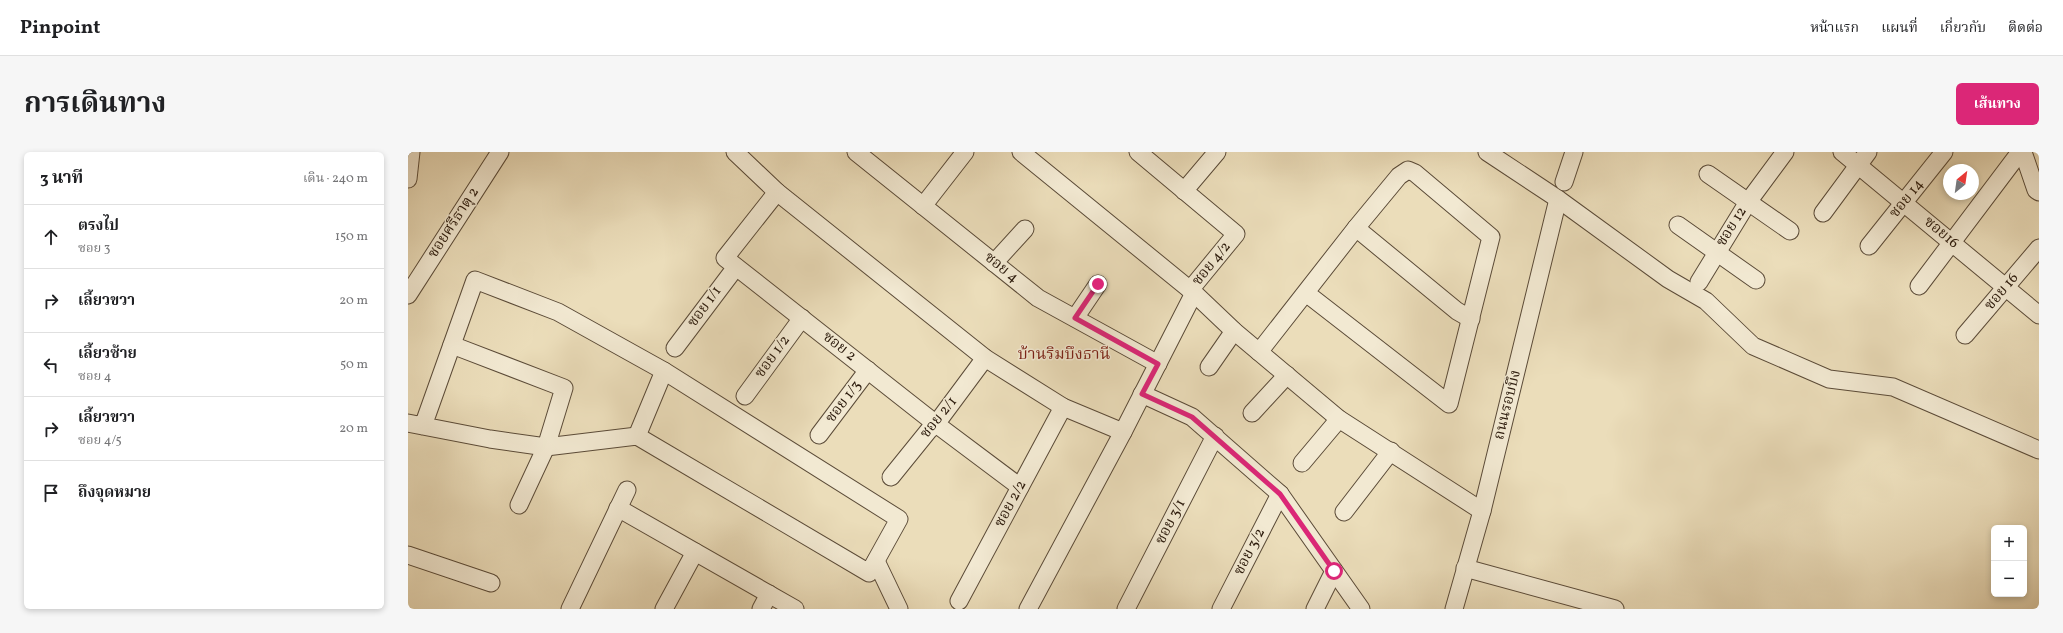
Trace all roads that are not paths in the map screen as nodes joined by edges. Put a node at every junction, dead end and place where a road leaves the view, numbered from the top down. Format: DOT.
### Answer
graph roads {
  1 [pos="411,152"];
  2 [pos="500,152"];
  3 [pos="735,152"];
  4 [pos="856,152"];
  5 [pos="965,152"];
  6 [pos="1021,152"];
  7 [pos="1138,152"];
  8 [pos="1217,152"];
  9 [pos="1487,152"];
  10 [pos="1574,152"];
  11 [pos="1785,152"];
  12 [pos="1842,152"];
  13 [pos="1944,152"];
  14 [pos="2022,152"];
  15 [pos="1863,159"];
  16 [pos="1708,174"];
  17 [pos="408,179"];
  18 [pos="1564,182"];
  19 [pos="1184,191"];
  20 [pos="777,192"];
  21 [pos="2039,192"];
  22 [pos="1558,199"];
  23 [pos="1748,202"];
  24 [pos="1905,203"];
  25 [pos="923,206"];
  26 [pos="1823,213"];
  27 [pos="1678,225"];
  28 [pos="1356,228"];
  29 [pos="1024,229"];
  30 [pos="1790,232"];
  31 [pos="1953,243"];
  32 [pos="1869,246"];
  33 [pos="2039,248"];
  34 [pos="1716,253"];
  35 [pos="994,263"];
  36 [pos="736,267"];
  37 [pos="1756,280"];
  38 [pos="1698,282"];
  39 [pos="1098,284"];
  40 [pos="1919,286"];
  41 [pos="2006,286"];
  42 [pos="1192,292"];
  43 [pos="1306,293"];
  44 [pos="408,295"];
  45 [pos="2039,315"];
  46 [pos="802,318"];
  47 [pos="1075,318"];
  48 [pos="1471,319"];
  49 [pos="1234,331"];
  50 [pos="1965,335"];
  51 [pos="452,345"];
  52 [pos="675,348"];
  53 [pos="1259,352"];
  54 [pos="985,358"];
  55 [pos="1158,364"];
  56 [pos="1209,367"];
  57 [pos="868,370"];
  58 [pos="664,371"];
  59 [pos="1287,375"];
  60 [pos="1142,394"];
  61 [pos="745,396"];
  62 [pos="1063,407"];
  63 [pos="1252,413"];
  64 [pos="1339,419"];
  65 [pos="936,424"];
  66 [pos="416,425"];
  67 [pos="1123,432"];
  68 [pos="637,436"];
  69 [pos="820,436"];
  70 [pos="1215,436"];
  71 [pos="546,447"];
  72 [pos="2039,450"];
  73 [pos="1391,451"];
  74 [pos="1302,463"];
  75 [pos="891,477"];
  76 [pos="1020,487"];
  77 [pos="627,490"];
  78 [pos="1280,494"];
  79 [pos="519,505"];
  80 [pos="618,508"];
  81 [pos="1482,511"];
  82 [pos="1344,512"];
  83 [pos="695,552"];
  84 [pos="408,555"];
  85 [pos="876,561"];
  86 [pos="1465,568"];
  87 [pos="1334,571"];
  88 [pos="492,583"];
  89 [pos="959,601"];
  90 [pos="765,602"];
  91 [pos="1035,607"];
  92 [pos="570,609"];
  93 [pos="664,609"];
  94 [pos="795,609"];
  95 [pos="899,609"];
  96 [pos="1126,609"];
  97 [pos="1221,609"];
  98 [pos="1314,609"];
  99 [pos="1361,609"];
  100 [pos="1454,609"];
  101 [pos="1615,609"];
  1 -- 17 [label="street"];
  2 -- 44 [label="street, ซอยศรีธาตุ 2"];
  3 -- 20 [label="street"];
  4 -- 25 [label="street, ซอย 4"];
  5 -- 25 [label="street"];
  6 -- 42 [label="street"];
  7 -- 19 [label="street, ซอย 4/2"];
  8 -- 19 [label="street"];
  9 -- 22 [label="street"];
  10 -- 18 [label="street"];
  11 -- 23 [label="street, ซอย 12"];
  12 -- 15 [label="street, ซอย16"];
  13 -- 24 [label="street, ซอย 14"];
  14 -- 21 [label="street"];
  14 -- 31 [label="street"];
  15 -- 24 [label="street, ซอย16"];
  15 -- 26 [label="street"];
  16 -- 23 [label="street, ซอย 12"];
  19 -- 42 [label="street, ซอย 4/2"];
  20 -- 36 [label="street, ซอย 2"];
  20 -- 54 [label="street"];
  22 -- 72 [label="street"];
  22 -- 81 [label="street, ถนนรอบบึง"];
  23 -- 30 [label="street, ซอย 12"];
  23 -- 34 [label="street, ซอย 12"];
  24 -- 31 [label="street, ซอย16"];
  24 -- 32 [label="street, ซอย 14"];
  25 -- 35 [label="street, ซอย 4"];
  27 -- 34 [label="street, ซอย 12"];
  28 -- 43 [label="street"];
  28 -- 48 [label="street"];
  28 -- 48 [label="street"];
  29 -- 35 [label="street"];
  31 -- 40 [label="street"];
  31 -- 41 [label="street, ซอย16"];
  33 -- 41 [label="street, ซอย 16"];
  34 -- 37 [label="street, ซอย 12"];
  34 -- 38 [label="street, ซอย 12"];
  35 -- 47 [label="street, ซอย 4"];
  36 -- 46 [label="street, ซอย 2"];
  36 -- 52 [label="street, ซอย 1/1"];
  39 -- 47 [label="street"];
  41 -- 45 [label="street, ซอย16"];
  41 -- 50 [label="street, ซอย 16"];
  42 -- 49 [label="street"];
  42 -- 55 [label="street"];
  43 -- 48 [label="street"];
  43 -- 53 [label="street"];
  46 -- 57 [label="street, ซอย 2"];
  46 -- 61 [label="street, ซอย 1/2"];
  47 -- 55 [label="street, ซอย 4"];
  49 -- 53 [label="street"];
  49 -- 56 [label="street"];
  51 -- 58 [label="street"];
  51 -- 66 [label="street"];
  51 -- 71 [label="street"];
  53 -- 59 [label="street"];
  54 -- 62 [label="street"];
  54 -- 65 [label="street, ซอย 2/1"];
  55 -- 60 [label="street"];
  57 -- 65 [label="street, ซอย 2"];
  57 -- 69 [label="street, ซอย 1/3"];
  58 -- 68 [label="street"];
  58 -- 85 [label="street"];
  59 -- 63 [label="street"];
  59 -- 64 [label="street"];
  60 -- 67 [label="street"];
  60 -- 70 [label="street"];
  62 -- 67 [label="street"];
  62 -- 76 [label="street, ซอย 2/2"];
  64 -- 73 [label="street"];
  64 -- 74 [label="street"];
  65 -- 75 [label="street, ซอย 2/1"];
  65 -- 76 [label="street, ซอย 2"];
  66 -- 71 [label="street"];
  67 -- 91 [label="street"];
  68 -- 71 [label="street"];
  68 -- 85 [label="street"];
  70 -- 78 [label="street"];
  70 -- 96 [label="street, ซอย 3/1"];
  71 -- 79 [label="street"];
  73 -- 81 [label="street"];
  73 -- 82 [label="street"];
  76 -- 89 [label="street, ซอย 2/2"];
  77 -- 80 [label="street"];
  78 -- 87 [label="street"];
  78 -- 97 [label="street, ซอย 3/2"];
  80 -- 83 [label="street"];
  80 -- 92 [label="street"];
  81 -- 86 [label="street, ถนนรอบบึง"];
  83 -- 90 [label="street"];
  83 -- 93 [label="street"];
  84 -- 88 [label="street"];
  85 -- 95 [label="street"];
  86 -- 100 [label="street, ถนนรอบบึง"];
  86 -- 101 [label="street"];
  87 -- 98 [label="street"];
  87 -- 99 [label="street"];
  90 -- 94 [label="street"];
}
